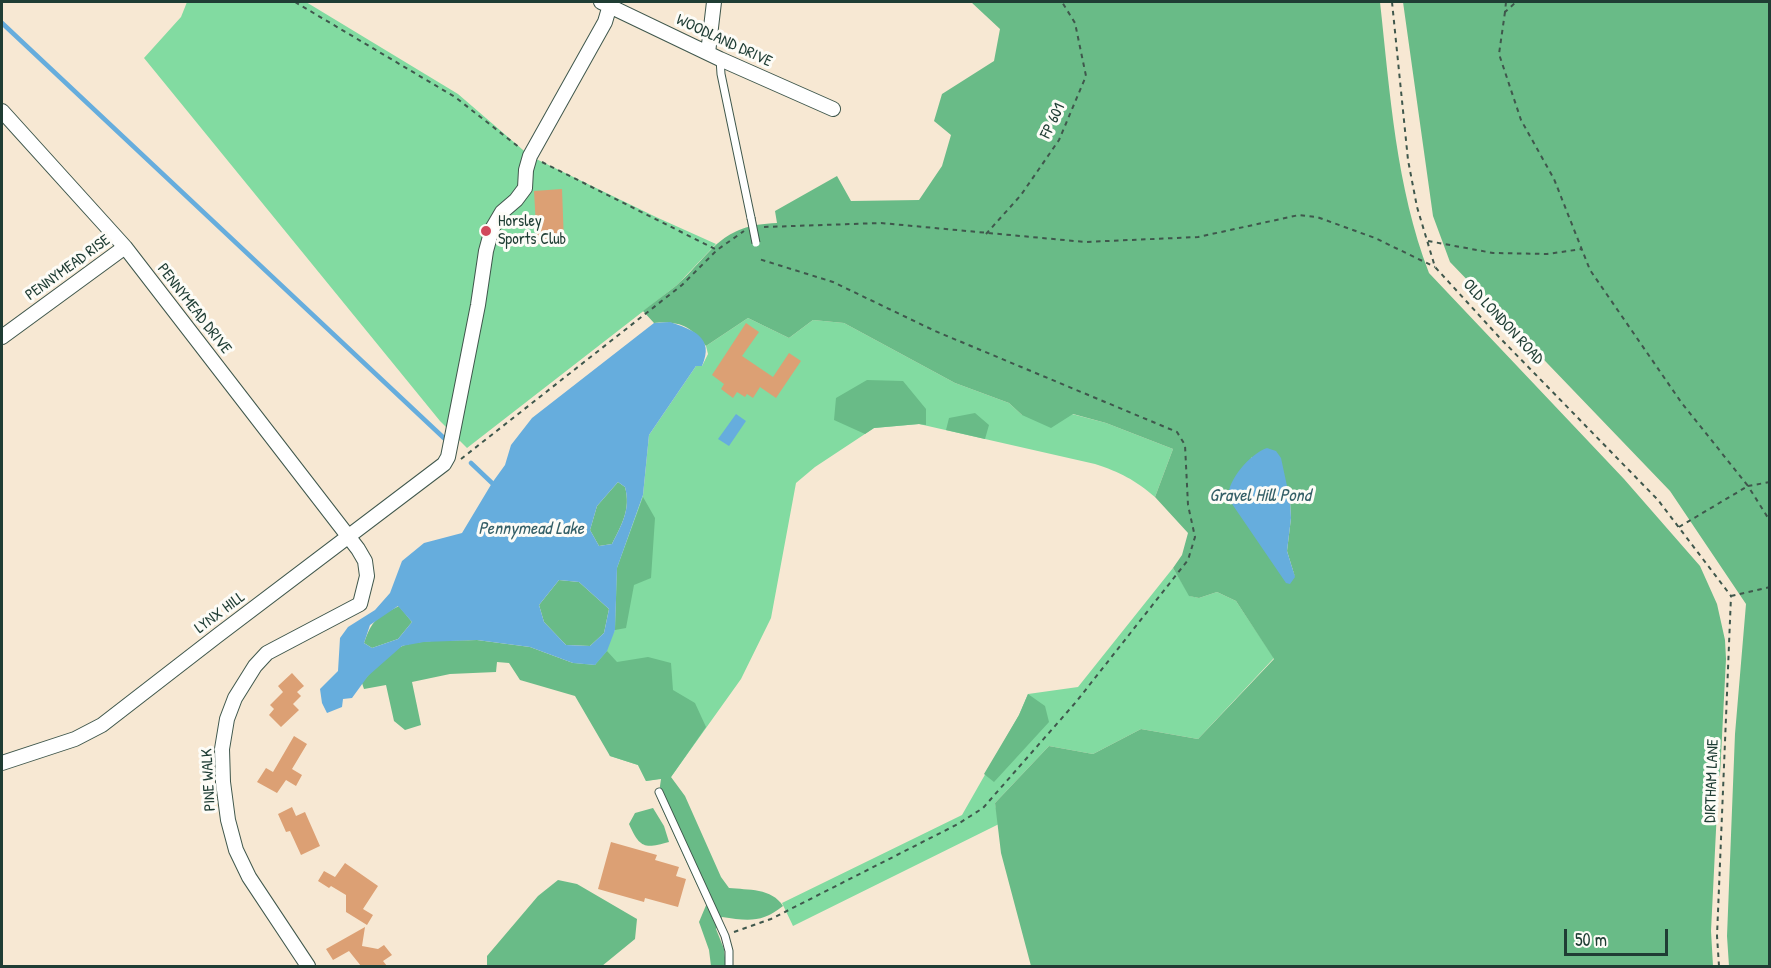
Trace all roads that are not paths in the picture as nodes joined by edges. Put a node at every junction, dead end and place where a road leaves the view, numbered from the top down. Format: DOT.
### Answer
graph roads {
  1 [pos="714,2"];
  2 [pos="606,3"];
  3 [pos="714,56"];
  4 [pos="833,109"];
  5 [pos="2,111"];
  6 [pos="756,243"];
  7 [pos="125,247"];
  8 [pos="2,337"];
  9 [pos="350,537"];
  10 [pos="2,763"];
  11 [pos="659,792"];
  12 [pos="308,966"];
  13 [pos="729,966"];
  1 -- 3 [label="street"];
  2 -- 3 [label="street, WOODLAND DRIVE"];
  2 -- 9 [label="street, LYNX HILL"];
  3 -- 4 [label="street, WOODLAND DRIVE"];
  3 -- 6 [label="lane, bridge"];
  5 -- 7 [label="street, PENNYMEAD DRIVE"];
  7 -- 8 [label="street, PENNYMEAD RISE"];
  7 -- 9 [label="street, PENNYMEAD DRIVE"];
  9 -- 10 [label="street, LYNX HILL"];
  9 -- 12 [label="street, PINE WALK"];
  11 -- 13 [label="lane"];
}
